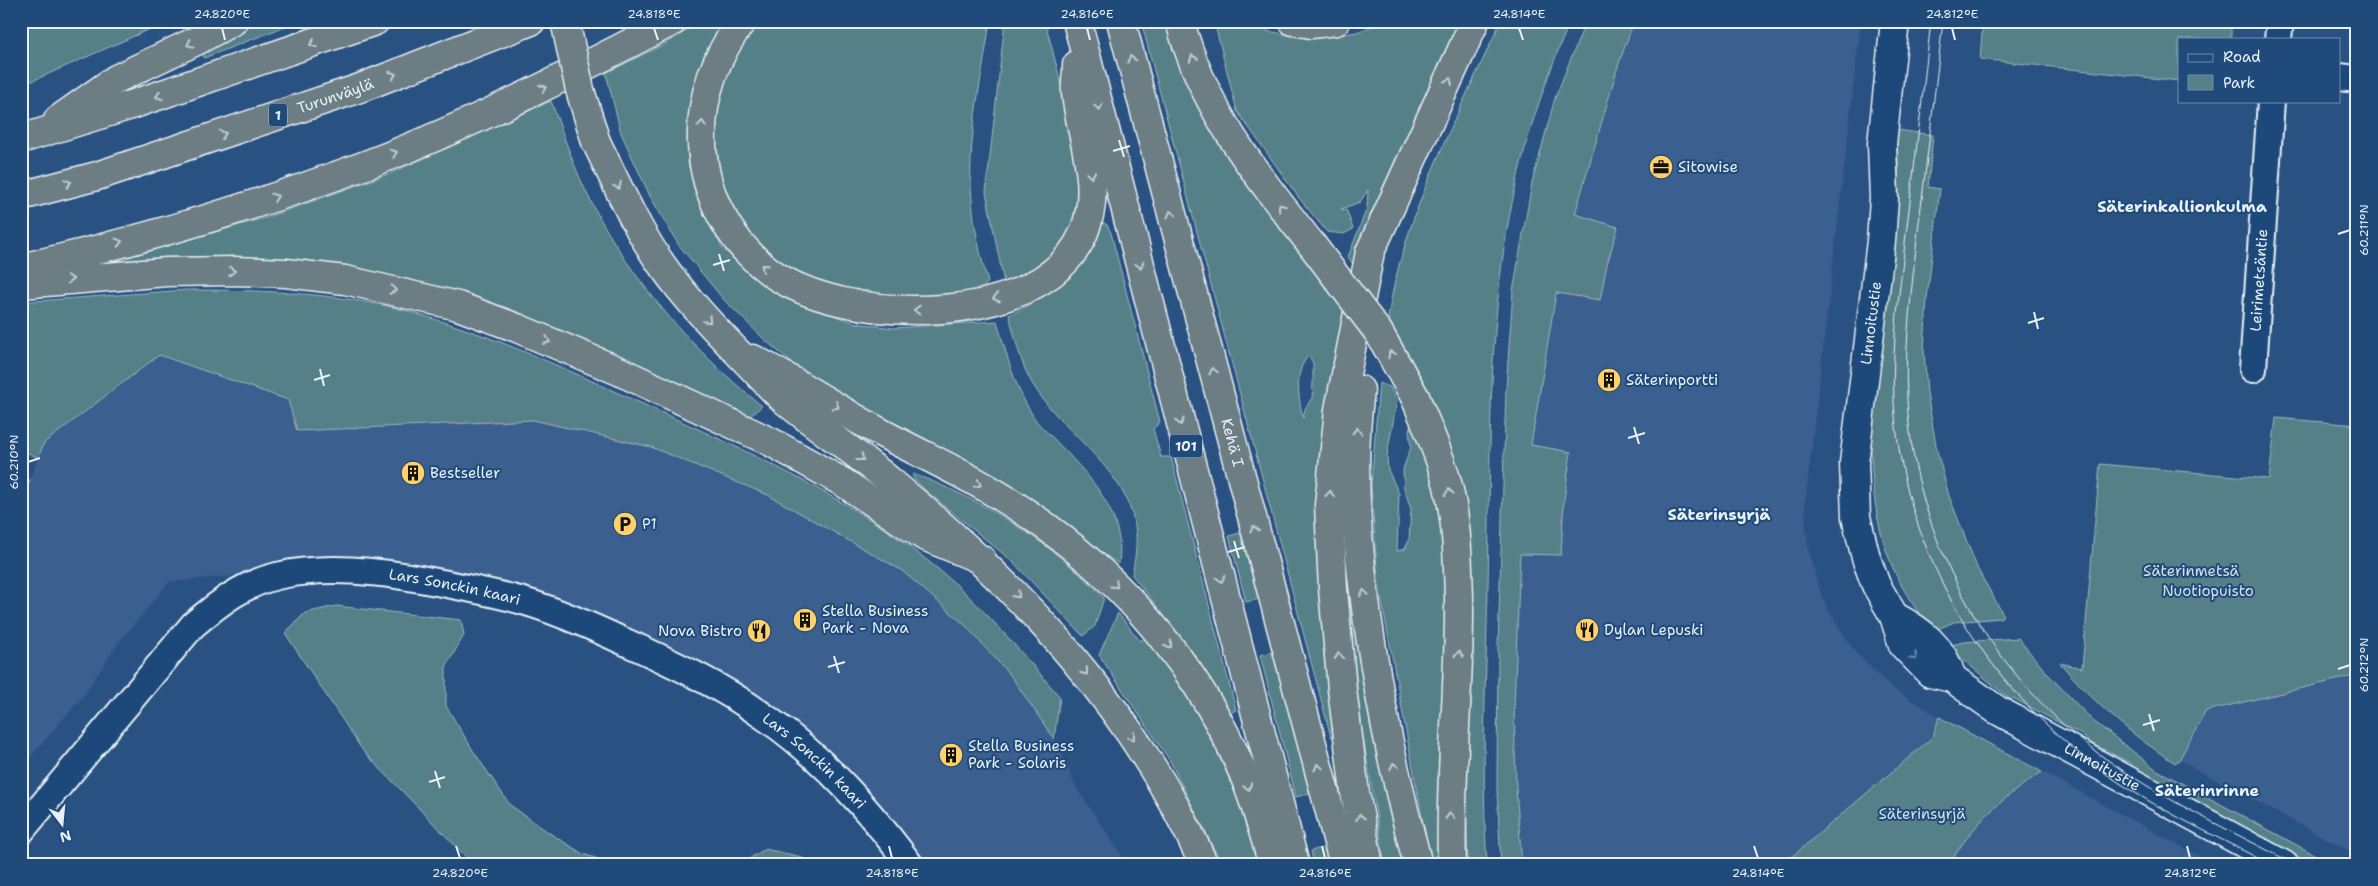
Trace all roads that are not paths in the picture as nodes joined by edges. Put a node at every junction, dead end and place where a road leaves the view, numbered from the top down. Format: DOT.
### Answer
graph roads {
  1 [pos="233,21"];
  2 [pos="375,21"];
  3 [pos="531,21"];
  4 [pos="565,21"];
  5 [pos="673,21"];
  6 [pos="742,21"];
  7 [pos="1121,21"];
  8 [pos="1180,21"];
  9 [pos="1293,21"];
  10 [pos="1336,21"];
  11 [pos="1475,21"];
  12 [pos="1895,21"];
  13 [pos="2280,21"];
  14 [pos="1077,24"];
  15 [pos="2278,38"];
  16 [pos="2340,77"];
  17 [pos="2357,79"];
  18 [pos="2271,102"];
  19 [pos="1429,126"];
  20 [pos="29,137"];
  21 [pos="21,196"];
  22 [pos="21,268"];
  23 [pos="21,284"];
  24 [pos="734,349"];
  25 [pos="2253,369"];
  26 [pos="982,560"];
  27 [pos="21,831"];
  28 [pos="910,865"];
  29 [pos="1204,865"];
  30 [pos="1273,865"];
  31 [pos="1295,865"];
  32 [pos="1344,865"];
  33 [pos="1369,865"];
  34 [pos="1418,865"];
  35 [pos="1452,865"];
  36 [pos="2284,865"];
  1 -- 20 [label="highway, one-way"];
  2 -- 20 [label="highway, one-way"];
  21 -- 3 [label="highway, Turunväylä / 1, one-way"];
  4 -- 24 [label="highway, one-way, bridge"];
  22 -- 5 [label="highway, one-way"];
  14 -- 6 [label="highway, one-way"];
  32 -- 7 [label="highway, Kehä I, one-way"];
  35 -- 8 [label="highway, one-way, bridge"];
  9 -- 10 [label="highway"];
  19 -- 11 [label="highway, one-way"];
  12 -- 36 [label="street, Linnoitustie"];
  13 -- 15 [label="street"];
  14 -- 31 [label="highway, 101, one-way"];
  16 -- 17 [label="street"];
  18 -- 25 [label="street, Leirimetsäntie"];
  33 -- 19 [label="highway, one-way"];
  34 -- 19 [label="highway, one-way"];
  23 -- 26 [label="highway, one-way"];
  24 -- 26 [label="highway, one-way"];
  24 -- 30 [label="highway, one-way"];
  26 -- 29 [label="highway, one-way"];
  27 -- 28 [label="street, Lars Sonckin kaari"];
}
